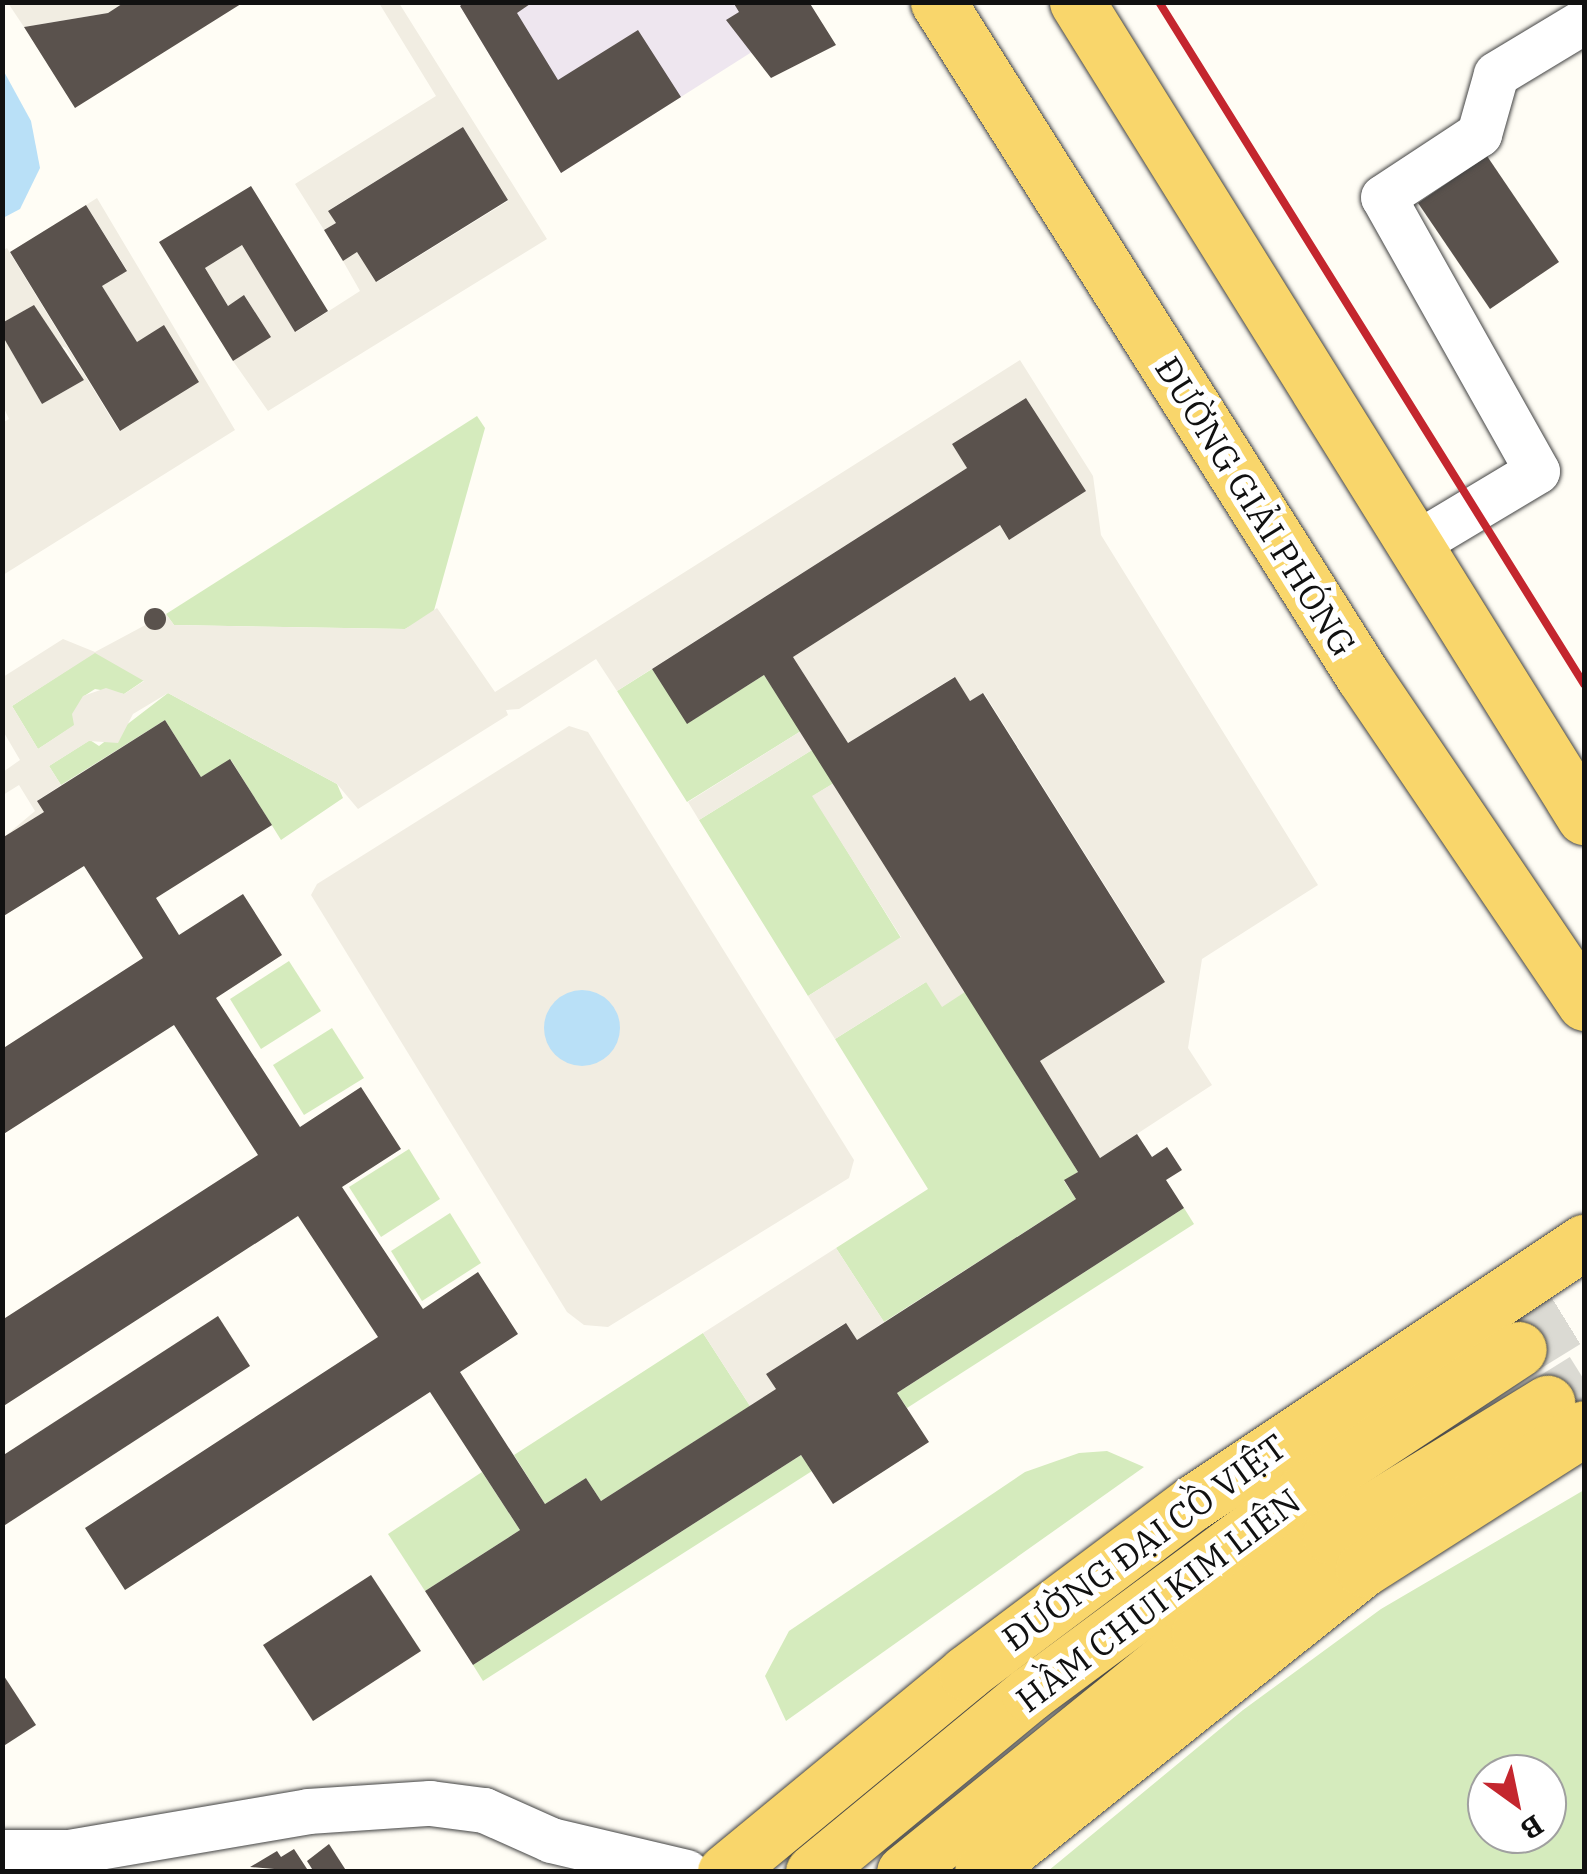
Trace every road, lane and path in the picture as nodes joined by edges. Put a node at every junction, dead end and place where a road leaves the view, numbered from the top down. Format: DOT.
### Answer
graph roads {
  1 [pos="938,2"];
  2 [pos="1077,2"];
  3 [pos="1584,21"];
  4 [pos="1415,544"];
  5 [pos="1584,817"];
  6 [pos="1583,1006"];
  7 [pos="1584,1210"];
  8 [pos="1584,1242"];
  9 [pos="1500,1296"];
  10 [pos="1519,1348"];
  11 [pos="1566,1415"];
  12 [pos="2,1852"];
  13 [pos="559,1856"];
  14 [pos="686,1872"];
  15 [pos="725,1872"];
  16 [pos="813,1872"];
  17 [pos="904,1872"];
  18 [pos="982,1872"];
  1 -- 6 [label="main road, ĐƯỜNG GIẢI PHÓNG"];
  2 -- 4 [label="main road"];
  3 -- 4 [label="street"];
  4 -- 5 [label="main road"];
  7 -- 9 [label="main road"];
  8 -- 9 [label="main road, ĐƯỜNG ĐẠI CỒ VIỆT"];
  9 -- 15 [label="main road, ĐƯỜNG ĐẠI CỒ VIỆT"];
  10 -- 16 [label="main road, HẦM CHUI KIM LIÊN"];
  11 -- 17 [label="main road, HẦM CHUI KIM LIÊN"];
  11 -- 18 [label="main road"];
  12 -- 13 [label="street"];
  13 -- 14 [label="street"];
}
